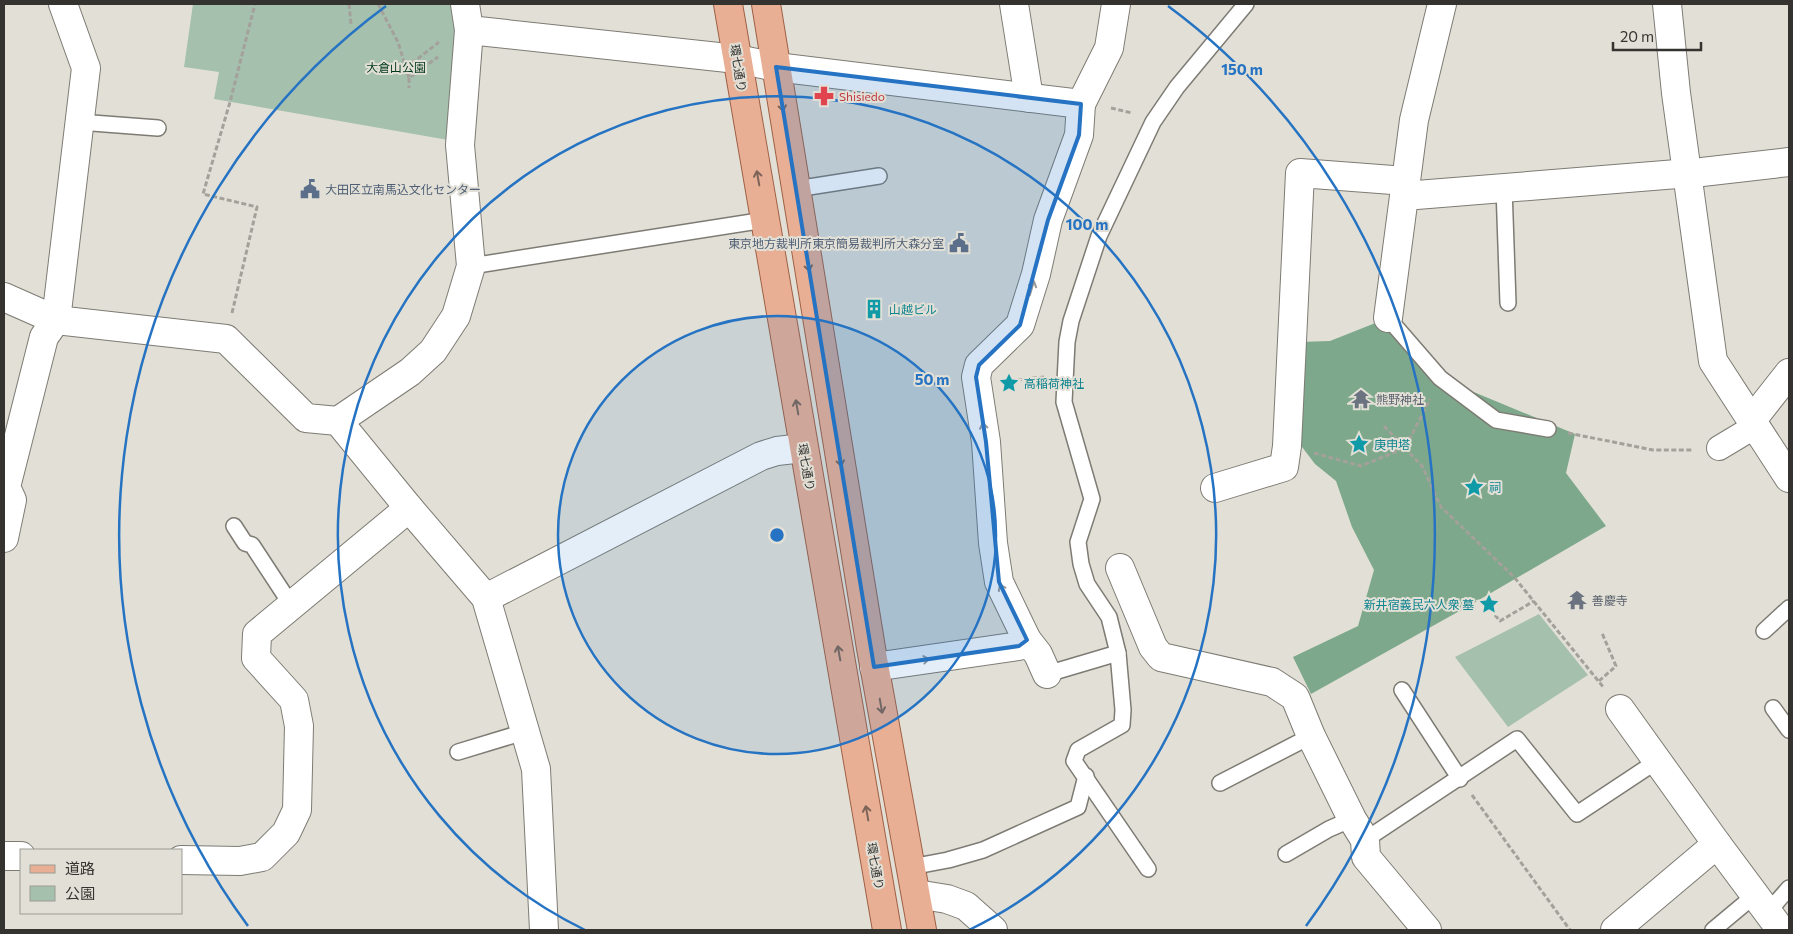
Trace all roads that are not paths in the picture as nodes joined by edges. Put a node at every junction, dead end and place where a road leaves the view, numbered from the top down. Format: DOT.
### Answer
graph roads {
  1 [pos="63,4"];
  2 [pos="728,4"];
  3 [pos="766,4"];
  4 [pos="1014,4"];
  5 [pos="1116,4"];
  6 [pos="1246,4"];
  7 [pos="1442,4"];
  8 [pos="1666,4"];
  9 [pos="467,24"];
  10 [pos="737,59"];
  11 [pos="776,67"];
  12 [pos="1029,98"];
  13 [pos="1081,104"];
  14 [pos="79,122"];
  15 [pos="158,128"];
  16 [pos="1789,162"];
  17 [pos="1688,173"];
  18 [pos="880,176"];
  19 [pos="1504,188"];
  20 [pos="1405,189"];
  21 [pos="796,190"];
  22 [pos="765,220"];
  23 [pos="471,266"];
  24 [pos="4,297"];
  25 [pos="1508,303"];
  26 [pos="1388,318"];
  27 [pos="56,320"];
  28 [pos="1789,373"];
  29 [pos="1752,420"];
  30 [pos="338,421"];
  31 [pos="1548,429"];
  32 [pos="804,448"];
  33 [pos="1719,448"];
  34 [pos="1789,478"];
  35 [pos="1215,488"];
  36 [pos="408,508"];
  37 [pos="234,526"];
  38 [pos="4,538"];
  39 [pos="1120,568"];
  40 [pos="486,598"];
  41 [pos="292,606"];
  42 [pos="1789,608"];
  43 [pos="1764,631"];
  44 [pos="1027,640"];
  45 [pos="1118,652"];
  46 [pos="874,667"];
  47 [pos="1047,674"];
  48 [pos="1402,690"];
  49 [pos="1614,701"];
  50 [pos="1773,708"];
  51 [pos="1789,730"];
  52 [pos="524,732"];
  53 [pos="1311,736"];
  54 [pos="458,752"];
  55 [pos="1657,761"];
  56 [pos="1086,776"];
  57 [pos="1460,779"];
  58 [pos="1220,783"];
  59 [pos="1359,829"];
  60 [pos="1717,844"];
  61 [pos="1286,854"];
  62 [pos="4,856"];
  63 [pos="20,856"];
  64 [pos="182,860"];
  65 [pos="911,867"];
  66 [pos="1148,869"];
  67 [pos="1789,888"];
  68 [pos="916,894"];
  69 [pos="1768,912"];
  70 [pos="544,930"];
  71 [pos="887,930"];
  72 [pos="922,930"];
  73 [pos="993,930"];
  74 [pos="1427,930"];
  75 [pos="1615,930"];
  76 [pos="1713,930"];
  1 -- 14 [label="street"];
  2 -- 10 [label="main road, 環七通り"];
  3 -- 11 [label="main road"];
  4 -- 12 [label="street"];
  5 -- 13 [label="street"];
  6 -- 45 [label="lane"];
  7 -- 20 [label="street"];
  8 -- 17 [label="street"];
  9 -- 10 [label="street"];
  9 -- 23 [label="street"];
  10 -- 11 [label="street"];
  22 -- 10 [label="main road, 環七通り, one-way"];
  11 -- 12 [label="street"];
  11 -- 21 [label="main road, one-way"];
  12 -- 13 [label="street"];
  44 -- 13 [label="street, one-way"];
  14 -- 15 [label="lane"];
  14 -- 27 [label="street"];
  16 -- 17 [label="street"];
  17 -- 19 [label="street"];
  17 -- 29 [label="street"];
  18 -- 21 [label="lane"];
  19 -- 20 [label="street"];
  19 -- 25 [label="lane"];
  20 -- 26 [label="street"];
  20 -- 35 [label="street"];
  21 -- 46 [label="main road, one-way"];
  22 -- 23 [label="lane"];
  32 -- 22 [label="main road, 環七通り, one-way"];
  23 -- 30 [label="street"];
  24 -- 27 [label="street"];
  26 -- 31 [label="lane"];
  27 -- 30 [label="street"];
  27 -- 38 [label="street"];
  28 -- 29 [label="street"];
  29 -- 33 [label="street"];
  29 -- 34 [label="street"];
  30 -- 36 [label="street"];
  32 -- 40 [label="street"];
  71 -- 32 [label="main road, 環七通り, one-way"];
  36 -- 40 [label="street"];
  36 -- 41 [label="street"];
  37 -- 41 [label="lane"];
  39 -- 53 [label="street"];
  40 -- 52 [label="street"];
  41 -- 64 [label="street"];
  42 -- 43 [label="lane"];
  46 -- 44 [label="street, one-way"];
  44 -- 47 [label="street"];
  45 -- 47 [label="lane"];
  45 -- 56 [label="lane"];
  46 -- 65 [label="main road, one-way"];
  48 -- 57 [label="lane"];
  49 -- 55 [label="street"];
  50 -- 51 [label="lane"];
  52 -- 54 [label="lane"];
  52 -- 70 [label="street"];
  53 -- 58 [label="lane"];
  53 -- 59 [label="street"];
  55 -- 57 [label="lane"];
  55 -- 60 [label="street"];
  56 -- 65 [label="lane"];
  56 -- 66 [label="lane"];
  57 -- 59 [label="lane"];
  59 -- 61 [label="lane"];
  59 -- 74 [label="street"];
  60 -- 69 [label="street"];
  60 -- 75 [label="street"];
  62 -- 63 [label="street"];
  65 -- 68 [label="main road"];
  67 -- 69 [label="lane"];
  68 -- 72 [label="main road"];
  68 -- 73 [label="street"];
  69 -- 76 [label="lane"];
}
